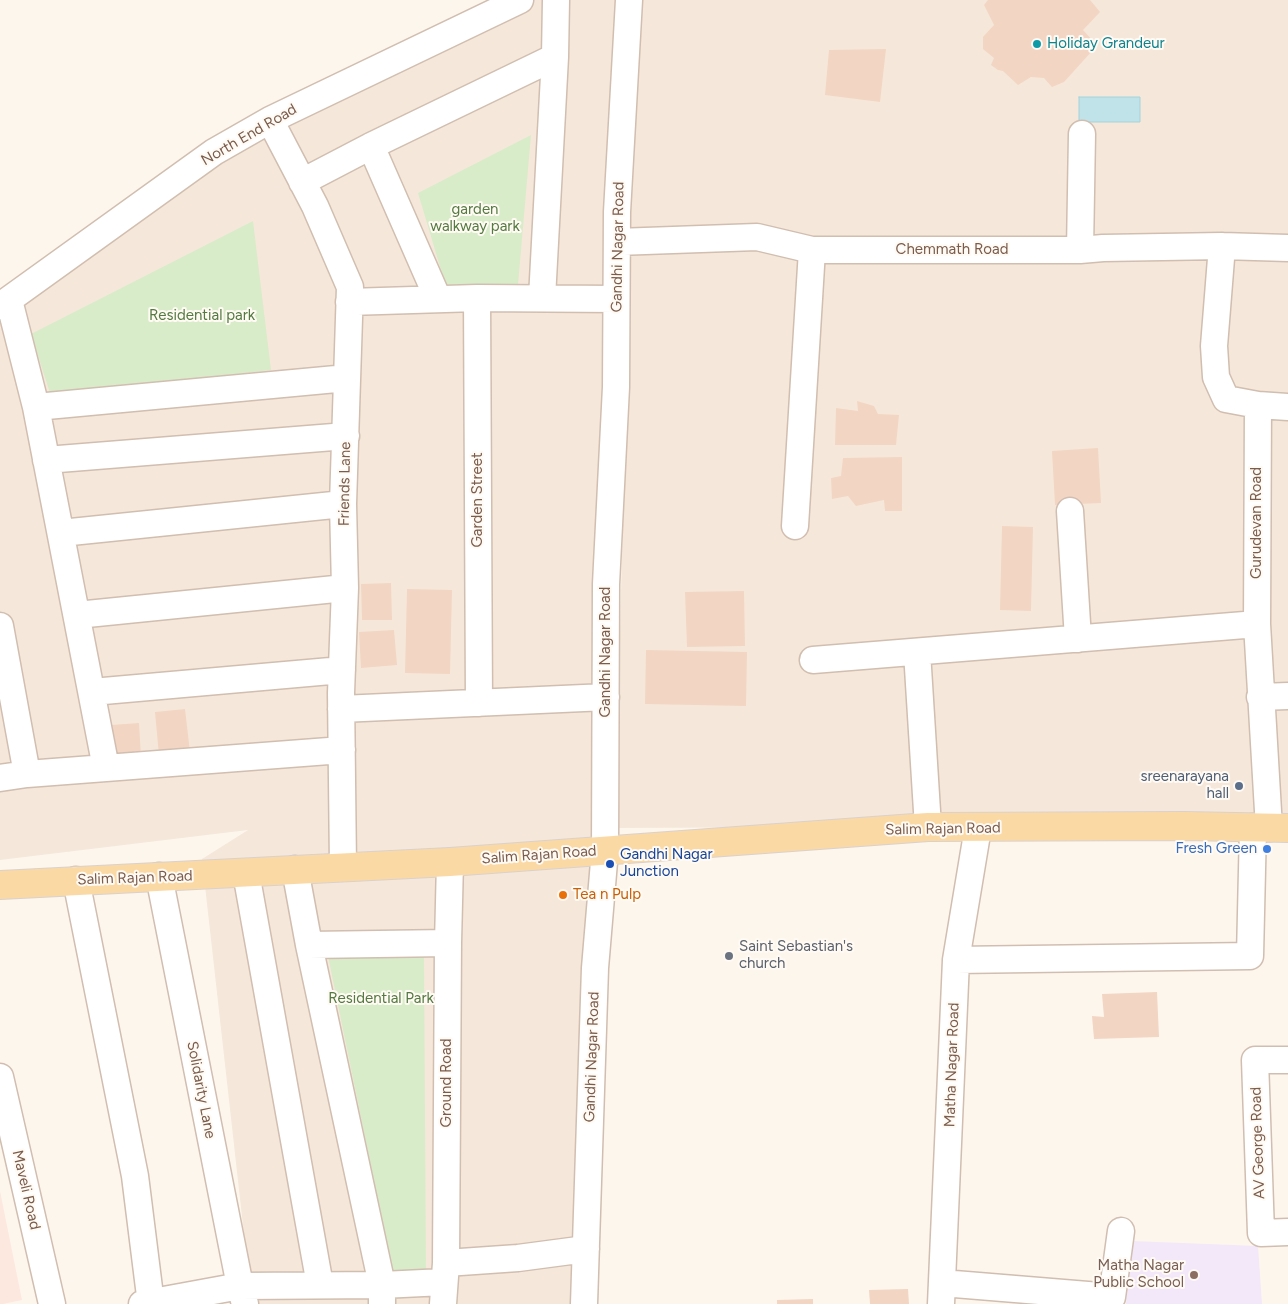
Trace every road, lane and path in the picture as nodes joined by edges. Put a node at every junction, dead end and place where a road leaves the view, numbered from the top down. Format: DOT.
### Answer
graph roads {
  1 [pos="520,0"];
  2 [pos="556,0"];
  3 [pos="629,0"];
  4 [pos="556,57"];
  5 [pos="270,120"];
  6 [pos="1082,134"];
  7 [pos="371,146"];
  8 [pos="302,182"];
  9 [pos="617,242"];
  10 [pos="1222,246"];
  11 [pos="1288,248"];
  12 [pos="812,250"];
  13 [pos="1080,250"];
  14 [pos="477,298"];
  15 [pos="542,298"];
  16 [pos="438,299"];
  17 [pos="616,299"];
  18 [pos="349,302"];
  19 [pos="5,303"];
  20 [pos="347,378"];
  21 [pos="1258,406"];
  22 [pos="36,407"];
  23 [pos="1288,407"];
  24 [pos="346,436"];
  25 [pos="46,460"];
  26 [pos="343,504"];
  27 [pos="1070,511"];
  28 [pos="795,526"];
  29 [pos="60,532"];
  30 [pos="345,588"];
  31 [pos="77,615"];
  32 [pos="1257,624"];
  33 [pos="0,626"];
  34 [pos="1078,639"];
  35 [pos="917,652"];
  36 [pos="813,660"];
  37 [pos="342,670"];
  38 [pos="92,692"];
  39 [pos="1288,696"];
  40 [pos="606,697"];
  41 [pos="1260,697"];
  42 [pos="478,703"];
  43 [pos="341,709"];
  44 [pos="342,750"];
  45 [pos="106,768"];
  46 [pos="27,774"];
  47 [pos="0,778"];
  48 [pos="928,827"];
  49 [pos="978,828"];
  50 [pos="1270,828"];
  51 [pos="605,850"];
  52 [pos="450,862"];
  53 [pos="343,867"];
  54 [pos="296,870"];
  55 [pos="246,873"];
  56 [pos="159,876"];
  57 [pos="76,880"];
  58 [pos="0,885"];
  59 [pos="448,943"];
  60 [pos="309,945"];
  61 [pos="956,960"];
  62 [pos="1288,1060"];
  63 [pos="0,1077"];
  64 [pos="1121,1231"];
  65 [pos="1288,1232"];
  66 [pos="586,1249"];
  67 [pos="444,1283"];
  68 [pos="320,1284"];
  69 [pos="942,1293"];
  70 [pos="382,1294"];
  71 [pos="242,1295"];
  72 [pos="52,1304"];
  73 [pos="148,1304"];
  74 [pos="584,1304"];
  1 -- 5 [label="street, North End Road"];
  2 -- 4 [label="street"];
  3 -- 9 [label="street, Gandhi Nagar Road"];
  4 -- 7 [label="street"];
  4 -- 15 [label="street"];
  5 -- 8 [label="street, Friends Lane"];
  5 -- 19 [label="street, North End Road"];
  6 -- 13 [label="street"];
  7 -- 8 [label="street"];
  7 -- 16 [label="street"];
  8 -- 18 [label="street, Friends Lane"];
  9 -- 12 [label="street, Chemmath Road"];
  9 -- 17 [label="street, Gandhi Nagar Road"];
  10 -- 11 [label="street, Chemmath Road"];
  10 -- 13 [label="street, Chemmath Road"];
  10 -- 21 [label="street"];
  12 -- 13 [label="street, Chemmath Road"];
  12 -- 28 [label="street"];
  14 -- 15 [label="street"];
  14 -- 16 [label="street"];
  14 -- 42 [label="street, Garden Street"];
  15 -- 17 [label="street"];
  16 -- 18 [label="street"];
  17 -- 40 [label="street, Gandhi Nagar Road"];
  18 -- 20 [label="street, Friends Lane"];
  19 -- 22 [label="street"];
  20 -- 22 [label="street"];
  20 -- 24 [label="street, Friends Lane"];
  21 -- 23 [label="street"];
  21 -- 32 [label="street, Gurudevan Road"];
  22 -- 25 [label="street"];
  24 -- 25 [label="street"];
  24 -- 26 [label="street, Friends Lane"];
  25 -- 29 [label="street"];
  26 -- 29 [label="street"];
  26 -- 30 [label="street, Friends Lane"];
  27 -- 34 [label="street"];
  29 -- 31 [label="street"];
  30 -- 31 [label="street"];
  30 -- 37 [label="street, Friends Lane"];
  31 -- 38 [label="street"];
  32 -- 34 [label="street"];
  32 -- 41 [label="street, Gurudevan Road"];
  33 -- 46 [label="street"];
  34 -- 35 [label="street"];
  35 -- 36 [label="street"];
  35 -- 48 [label="street"];
  37 -- 38 [label="street"];
  37 -- 43 [label="street, Friends Lane"];
  38 -- 45 [label="street"];
  39 -- 41 [label="street"];
  40 -- 42 [label="street"];
  40 -- 51 [label="street, Gandhi Nagar Road"];
  41 -- 50 [label="street, Gurudevan Road"];
  42 -- 43 [label="street"];
  43 -- 44 [label="street, Friends Lane"];
  44 -- 45 [label="street"];
  44 -- 53 [label="street, Friends Lane"];
  45 -- 46 [label="street"];
  46 -- 47 [label="street"];
  48 -- 49 [label="main road, Salim Rajan Road"];
  48 -- 51 [label="main road, Salim Rajan Road"];
  49 -- 50 [label="main road, Salim Rajan Road"];
  49 -- 61 [label="street, Matha Nagar Road"];
  50 -- 61 [label="street, Gurudevan Road"];
  51 -- 52 [label="main road, Salim Rajan Road"];
  51 -- 66 [label="street, Gandhi Nagar Road"];
  52 -- 53 [label="main road, Salim Rajan Road"];
  52 -- 59 [label="street, Ground Road"];
  53 -- 54 [label="main road, Salim Rajan Road"];
  54 -- 55 [label="main road, Salim Rajan Road"];
  54 -- 60 [label="street"];
  55 -- 56 [label="main road, Salim Rajan Road"];
  55 -- 68 [label="street"];
  56 -- 57 [label="main road, Salim Rajan Road"];
  56 -- 71 [label="street, Solidarity Lane"];
  57 -- 58 [label="main road, Salim Rajan Road"];
  57 -- 73 [label="street"];
  59 -- 60 [label="street"];
  59 -- 67 [label="street, Ground Road"];
  60 -- 70 [label="street"];
  61 -- 69 [label="street, Matha Nagar Road"];
  62 -- 65 [label="street, AV George Road"];
  63 -- 72 [label="street, Maveli Road"];
  64 -- 69 [label="street"];
  66 -- 67 [label="street"];
  66 -- 74 [label="street, Gandhi Nagar Road"];
  67 -- 70 [label="street"];
  68 -- 70 [label="street"];
  68 -- 71 [label="street"];
  71 -- 73 [label="street"];
}
